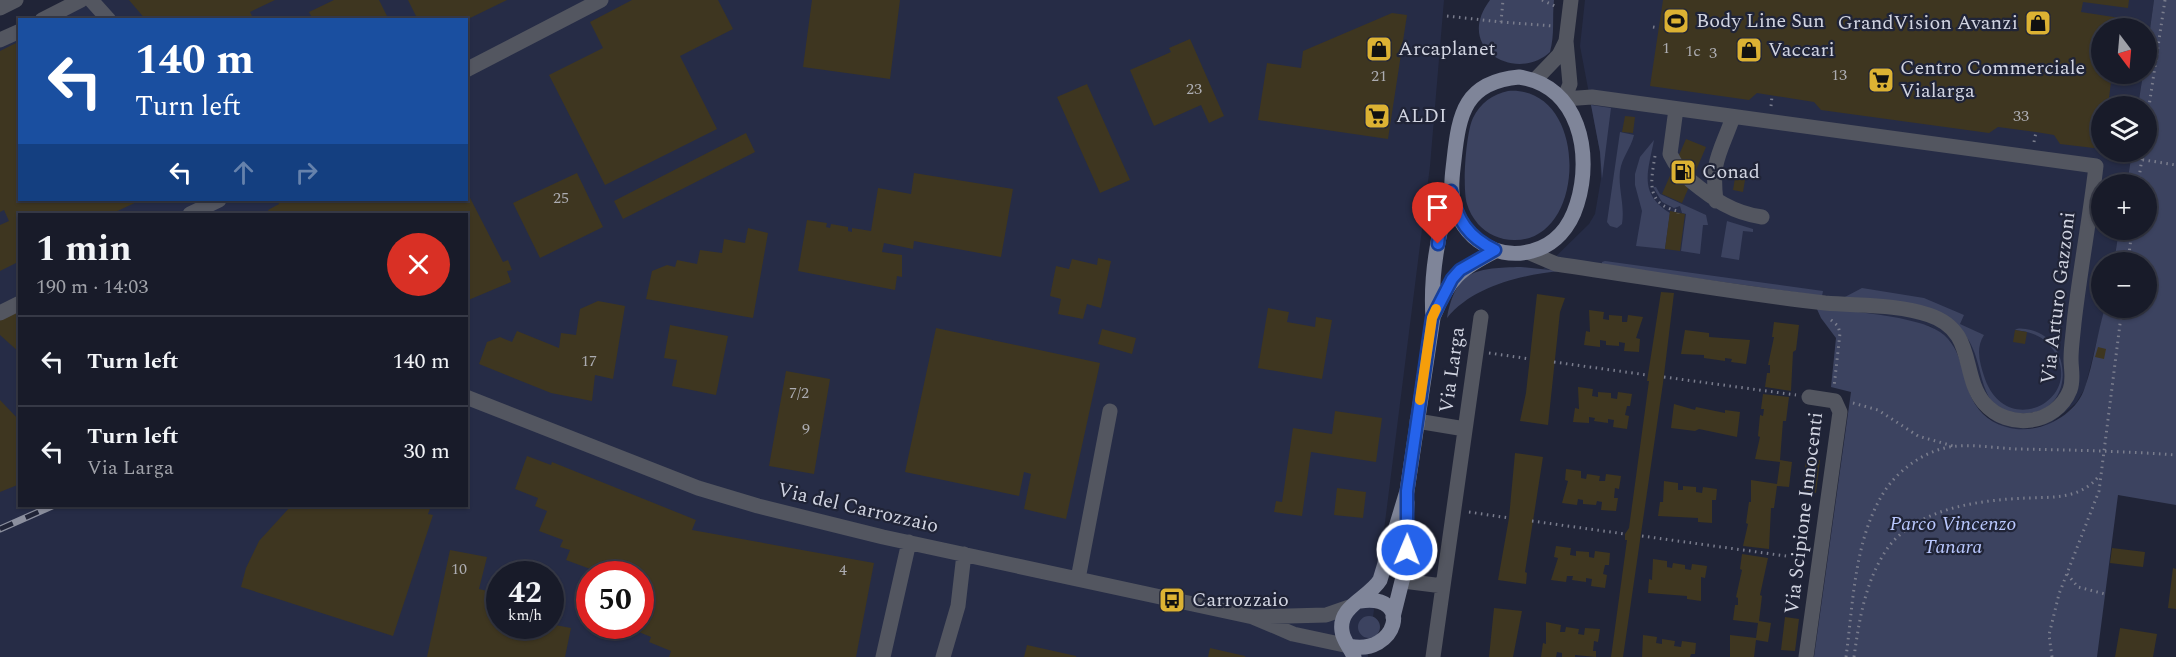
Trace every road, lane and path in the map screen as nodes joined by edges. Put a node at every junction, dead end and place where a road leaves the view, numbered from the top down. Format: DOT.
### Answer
graph roads {
  1 [pos="16,0"];
  2 [pos="81,0"];
  3 [pos="91,0"];
  4 [pos="601,0"];
  5 [pos="1503,0"];
  6 [pos="1542,0"];
  7 [pos="1558,0"];
  8 [pos="2165,0"];
  9 [pos="1564,3"];
  10 [pos="0,8"];
  11 [pos="1556,13"];
  12 [pos="1447,16"];
  13 [pos="46,18"];
  14 [pos="107,18"];
  15 [pos="1555,19"];
  16 [pos="1501,22"];
  17 [pos="1653,27"];
  18 [pos="1658,28"];
  19 [pos="18,32"];
  20 [pos="0,40"];
  21 [pos="1566,41"];
  22 [pos="468,69"];
  23 [pos="1534,80"];
  24 [pos="1772,96"];
  25 [pos="2151,96"];
  26 [pos="1564,99"];
  27 [pos="1771,106"];
  28 [pos="1676,109"];
  29 [pos="1733,117"];
  30 [pos="2036,132"];
  31 [pos="2034,144"];
  32 [pos="2156,162"];
  33 [pos="1676,163"];
  34 [pos="2176,165"];
  35 [pos="1652,170"];
  36 [pos="1691,181"];
  37 [pos="1451,191"];
  38 [pos="217,201"];
  39 [pos="1716,201"];
  40 [pos="192,213"];
  41 [pos="1678,214"];
  42 [pos="1762,217"];
  43 [pos="1495,250"];
  44 [pos="1528,252"];
  45 [pos="18,304"];
  46 [pos="0,313"];
  47 [pos="1826,315"];
  48 [pos="1481,316"];
  49 [pos="1432,318"];
  50 [pos="2121,318"];
  51 [pos="1484,353"];
  52 [pos="1530,359"];
  53 [pos="1554,362"];
  54 [pos="1647,375"];
  55 [pos="1664,377"];
  56 [pos="1824,388"];
  57 [pos="1834,389"];
  58 [pos="1839,390"];
  59 [pos="1809,397"];
  60 [pos="468,398"];
  61 [pos="1848,400"];
  62 [pos="1110,411"];
  63 [pos="1417,421"];
  64 [pos="1465,429"];
  65 [pos="1956,446"];
  66 [pos="2102,449"];
  67 [pos="2176,455"];
  68 [pos="2099,475"];
  69 [pos="1407,491"];
  70 [pos="1462,512"];
  71 [pos="1509,518"];
  72 [pos="1532,521"];
  73 [pos="1625,534"];
  74 [pos="1642,536"];
  75 [pos="909,542"];
  76 [pos="964,554"];
  77 [pos="1786,556"];
  78 [pos="2066,572"];
  79 [pos="1078,579"];
  80 [pos="1403,581"];
  81 [pos="1443,586"];
  82 [pos="2105,594"];
  83 [pos="1355,604"];
  84 [pos="1253,617"];
  85 [pos="1393,617"];
  86 [pos="1352,651"];
  87 [pos="1384,652"];
  88 [pos="883,657"];
  89 [pos="943,657"];
  90 [pos="1433,657"];
  91 [pos="1806,657"];
  92 [pos="1846,657"];
  93 [pos="1854,657"];
  94 [pos="2052,657"];
  1 -- 10 [label="street"];
  2 -- 13 [label="street"];
  3 -- 14 [label="street"];
  4 -- 22 [label="street"];
  5 -- 16 [label="path"];
  6 -- 9 [label="path"];
  7 -- 9 [label="path"];
  8 -- 25 [label="path"];
  9 -- 11 [label="path"];
  9 -- 21 [label="street"];
  12 -- 16 [label="path"];
  15 -- 16 [label="path"];
  17 -- 18 [label="path"];
  19 -- 20 [label="street"];
  21 -- 23 [label="street"];
  21 -- 26 [label="street"];
  23 -- 26 [label="main road"];
  23 -- 37 [label="main road"];
  24 -- 27 [label="path"];
  26 -- 28 [label="street, Via Arturo Gazzoni"];
  26 -- 44 [label="main road"];
  28 -- 29 [label="street, Via Arturo Gazzoni"];
  28 -- 33 [label="street"];
  29 -- 39 [label="street"];
  29 -- 44 [label="street, Via Arturo Gazzoni"];
  30 -- 31 [label="path"];
  32 -- 34 [label="path"];
  35 -- 41 [label="path"];
  36 -- 39 [label="street"];
  37 -- 43 [label="main road"];
  37 -- 49 [label="main road, Via Larga"];
  38 -- 40 [label="street"];
  39 -- 42 [label="street"];
  43 -- 44 [label="main road"];
  43 -- 49 [label="main road, Via Larga"];
  45 -- 46 [label="street"];
  47 -- 57 [label="path"];
  48 -- 64 [label="street, Via Larga"];
  49 -- 63 [label="main road, Via Larga"];
  50 -- 66 [label="path"];
  51 -- 52 [label="path"];
  53 -- 54 [label="path"];
  55 -- 59 [label="path"];
  56 -- 57 [label="path"];
  57 -- 58 [label="path"];
  59 -- 91 [label="street, Via Scipione Innocenti"];
  60 -- 75 [label="street, Via del Carrozzaio"];
  61 -- 65 [label="path"];
  62 -- 79 [label="street"];
  63 -- 64 [label="street, Via Larga"];
  63 -- 69 [label="main road, Via Larga"];
  64 -- 81 [label="street, Via Larga"];
  65 -- 66 [label="path"];
  65 -- 92 [label="path"];
  66 -- 67 [label="path"];
  66 -- 68 [label="path"];
  68 -- 78 [label="path"];
  68 -- 93 [label="path"];
  69 -- 80 [label="main road, Via Larga"];
  69 -- 83 [label="main road, Via Larga"];
  70 -- 71 [label="path"];
  72 -- 73 [label="path"];
  74 -- 77 [label="path"];
  75 -- 76 [label="street, Via del Carrozzaio"];
  75 -- 88 [label="street"];
  76 -- 79 [label="street, Via del Carrozzaio"];
  76 -- 89 [label="street"];
  78 -- 82 [label="path"];
  78 -- 94 [label="path"];
  79 -- 84 [label="street, Via del Carrozzaio"];
  80 -- 81 [label="street"];
  80 -- 85 [label="main road, Via Larga"];
  81 -- 90 [label="street, Via Larga"];
  83 -- 84 [label="street, Via del Carrozzaio"];
  83 -- 85 [label="main road"];
  83 -- 86 [label="main road"];
  84 -- 86 [label="street, Via del Carrozzaio"];
  85 -- 87 [label="main road, Via Larga"];
  86 -- 87 [label="main road, Via Larga"];
}
